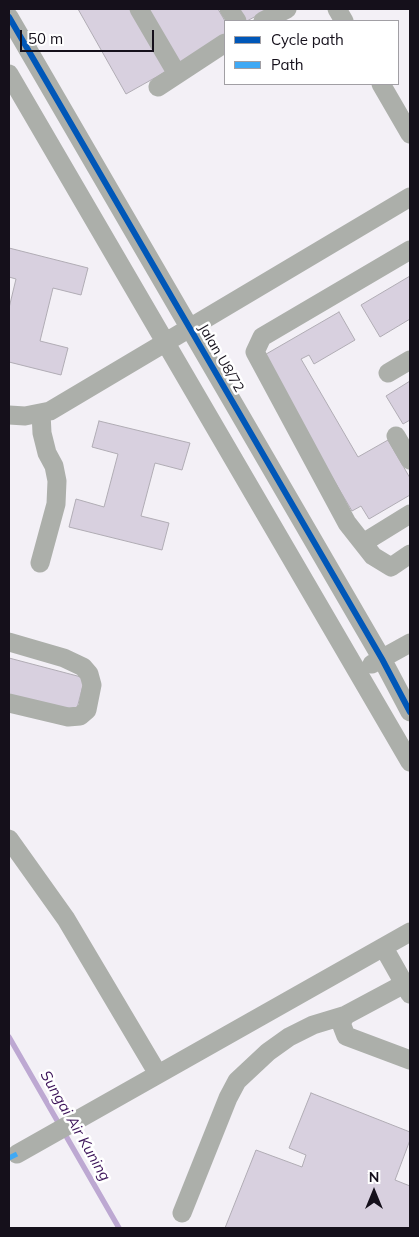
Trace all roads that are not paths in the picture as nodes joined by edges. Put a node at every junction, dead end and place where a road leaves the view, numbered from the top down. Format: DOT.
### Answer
graph roads {
  1 [pos="139,9"];
  2 [pos="229,9"];
  3 [pos="287,9"];
  4 [pos="337,9"];
  5 [pos="9,16"];
  6 [pos="236,20"];
  7 [pos="265,20"];
  8 [pos="343,20"];
  9 [pos="224,44"];
  10 [pos="9,74"];
  11 [pos="176,74"];
  12 [pos="382,85"];
  13 [pos="158,87"];
  14 [pos="410,134"];
  15 [pos="410,197"];
  16 [pos="410,250"];
  17 [pos="189,329"];
  18 [pos="165,344"];
  19 [pos="410,360"];
  20 [pos="388,373"];
  21 [pos="41,413"];
  22 [pos="9,415"];
  23 [pos="396,436"];
  24 [pos="410,460"];
  25 [pos="410,514"];
  26 [pos="363,543"];
  27 [pos="410,554"];
  28 [pos="40,562"];
  29 [pos="9,642"];
  30 [pos="410,643"];
  31 [pos="382,659"];
  32 [pos="358,672"];
  33 [pos="9,704"];
  34 [pos="410,712"];
  35 [pos="410,762"];
  36 [pos="9,839"];
  37 [pos="410,932"];
  38 [pos="384,948"];
  39 [pos="407,990"];
  40 [pos="346,1015"];
  41 [pos="410,1060"];
  42 [pos="158,1074"];
  43 [pos="16,1154"];
  44 [pos="182,1213"];
  1 -- 11 [label="street"];
  2 -- 6 [label="street"];
  3 -- 7 [label="street"];
  4 -- 8 [label="street"];
  5 -- 17 [label="street, Jalan U8/72"];
  9 -- 11 [label="street"];
  10 -- 18 [label="street"];
  11 -- 13 [label="street"];
  12 -- 14 [label="street"];
  15 -- 17 [label="street"];
  16 -- 26 [label="street"];
  17 -- 18 [label="street"];
  17 -- 31 [label="street, Jalan U8/72"];
  18 -- 21 [label="street"];
  18 -- 32 [label="street"];
  19 -- 20 [label="street"];
  21 -- 22 [label="street"];
  21 -- 28 [label="street"];
  23 -- 24 [label="street"];
  25 -- 26 [label="street"];
  26 -- 27 [label="street"];
  29 -- 33 [label="street"];
  30 -- 31 [label="street"];
  31 -- 32 [label="street"];
  31 -- 34 [label="street, Jalan U8/72"];
  32 -- 35 [label="street"];
  36 -- 42 [label="street"];
  37 -- 38 [label="street"];
  38 -- 39 [label="street"];
  38 -- 42 [label="street"];
  39 -- 40 [label="street"];
  40 -- 41 [label="street"];
  40 -- 44 [label="street"];
  42 -- 43 [label="street"];
}
